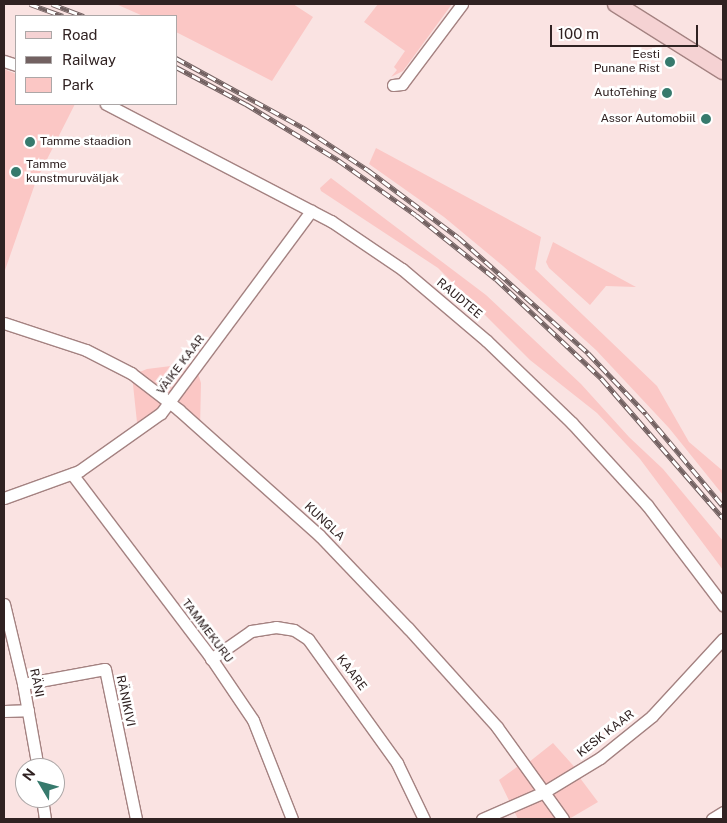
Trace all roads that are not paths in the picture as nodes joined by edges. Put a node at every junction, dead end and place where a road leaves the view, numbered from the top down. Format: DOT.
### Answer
graph roads {
  1 [pos="462,4"];
  2 [pos="616,4"];
  3 [pos="723,71"];
  4 [pos="393,85"];
  5 [pos="108,105"];
  6 [pos="311,211"];
  7 [pos="4,323"];
  8 [pos="170,403"];
  9 [pos="72,474"];
  10 [pos="4,498"];
  11 [pos="4,604"];
  12 [pos="723,604"];
  13 [pos="723,639"];
  14 [pos="212,659"];
  15 [pos="23,684"];
  16 [pos="28,710"];
  17 [pos="4,711"];
  18 [pos="36,758"];
  19 [pos="544,792"];
  20 [pos="723,812"];
  21 [pos="136,819"];
  22 [pos="292,819"];
  23 [pos="424,819"];
  24 [pos="482,819"];
  25 [pos="562,819"];
  26 [pos="712,819"];
  1 -- 4 [label="street"];
  2 -- 3 [label="main road"];
  5 -- 6 [label="street, RAUDTEE"];
  6 -- 8 [label="street, VÄIKE KAAR"];
  6 -- 12 [label="street, RAUDTEE"];
  7 -- 8 [label="street, KUNGLA"];
  8 -- 9 [label="street, VÄIKE KAAR"];
  8 -- 19 [label="street, KUNGLA"];
  9 -- 10 [label="street, VÄIKE KAAR"];
  9 -- 14 [label="street, TAMMEKURU"];
  11 -- 15 [label="street, RÄNI"];
  13 -- 19 [label="street, KESK KAAR"];
  14 -- 22 [label="street, TAMMEKURU"];
  14 -- 23 [label="street, KAARE"];
  15 -- 16 [label="street, RÄNI"];
  15 -- 21 [label="street, RÄNIKIVI"];
  16 -- 17 [label="street"];
  16 -- 18 [label="street, RÄNI"];
  19 -- 24 [label="street, KESK KAAR"];
  19 -- 25 [label="street, KUNGLA"];
  20 -- 26 [label="street"];
}
